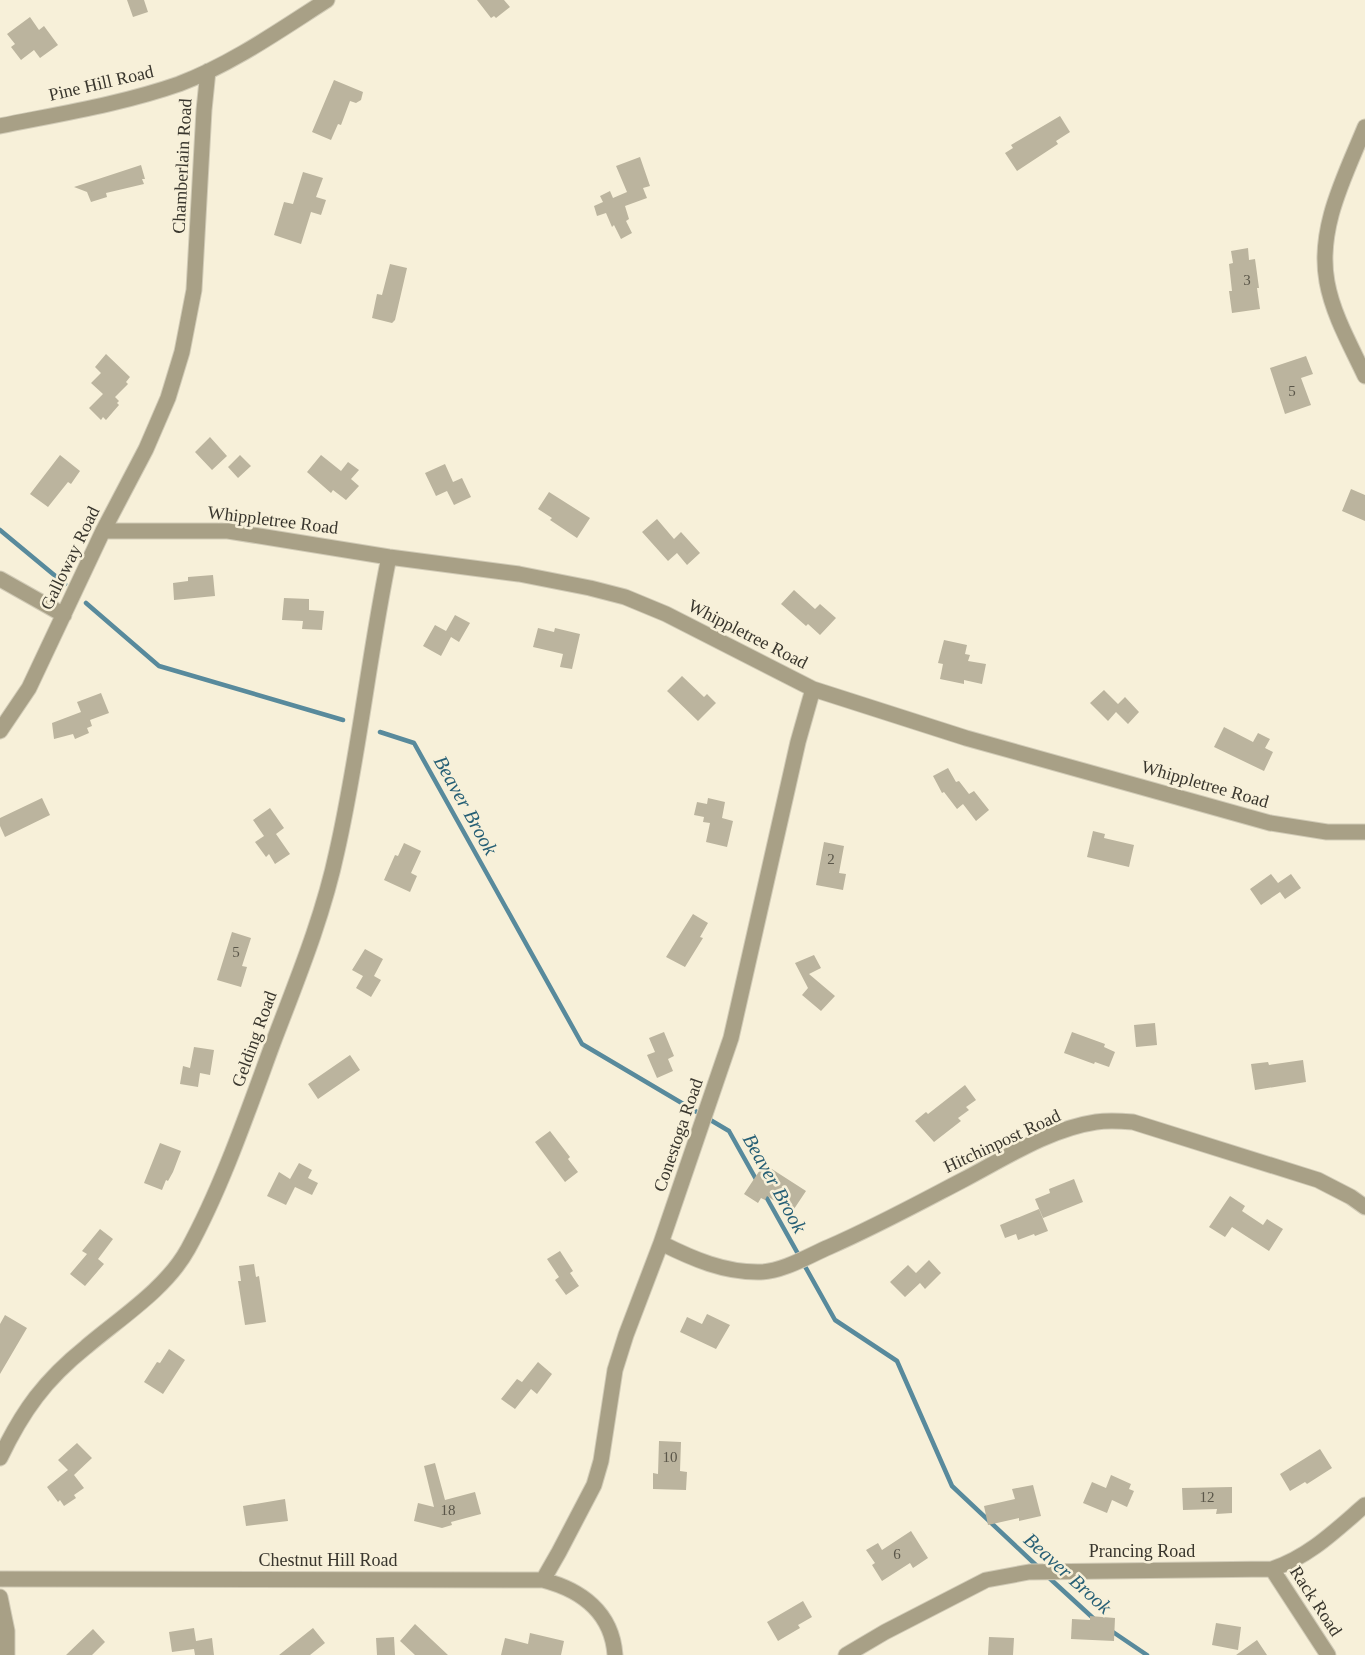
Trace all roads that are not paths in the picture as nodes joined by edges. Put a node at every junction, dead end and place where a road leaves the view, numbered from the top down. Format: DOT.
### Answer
graph roads {
  1 [pos="327,0"];
  2 [pos="208,71"];
  3 [pos="0,126"];
  4 [pos="1365,127"];
  5 [pos="1364,370"];
  6 [pos="168,398"];
  7 [pos="103,531"];
  8 [pos="390,557"];
  9 [pos="0,579"];
  10 [pos="64,615"];
  11 [pos="813,689"];
  12 [pos="0,731"];
  13 [pos="1365,832"];
  14 [pos="1365,1207"];
  15 [pos="661,1243"];
  16 [pos="0,1458"];
  17 [pos="1365,1505"];
  18 [pos="1272,1569"];
  19 [pos="0,1580"];
  20 [pos="543,1580"];
  21 [pos="0,1597"];
  22 [pos="7,1655"];
  23 [pos="615,1655"];
  24 [pos="846,1655"];
  25 [pos="1328,1655"];
  1 -- 2 [label="street"];
  2 -- 3 [label="street, Pine Hill Road"];
  2 -- 6 [label="street, Chamberlain Road"];
  4 -- 5 [label="street"];
  6 -- 7 [label="street, Galloway Road"];
  7 -- 8 [label="street, Whippletree Road"];
  7 -- 10 [label="street, Galloway Road"];
  8 -- 11 [label="street, Whippletree Road"];
  8 -- 16 [label="street, Gelding Road"];
  9 -- 10 [label="street"];
  10 -- 12 [label="street, Galloway Road"];
  11 -- 13 [label="street, Whippletree Road"];
  11 -- 15 [label="street, Conestoga Road"];
  14 -- 15 [label="street, Hitchinpost Road"];
  15 -- 20 [label="street, Conestoga Road"];
  17 -- 18 [label="street, Prancing Road"];
  18 -- 24 [label="street, Prancing Road"];
  18 -- 25 [label="street, Rack Road"];
  19 -- 20 [label="street, Chestnut Hill Road"];
  20 -- 23 [label="street, Chestnut Hill Road"];
  21 -- 22 [label="street"];
}
